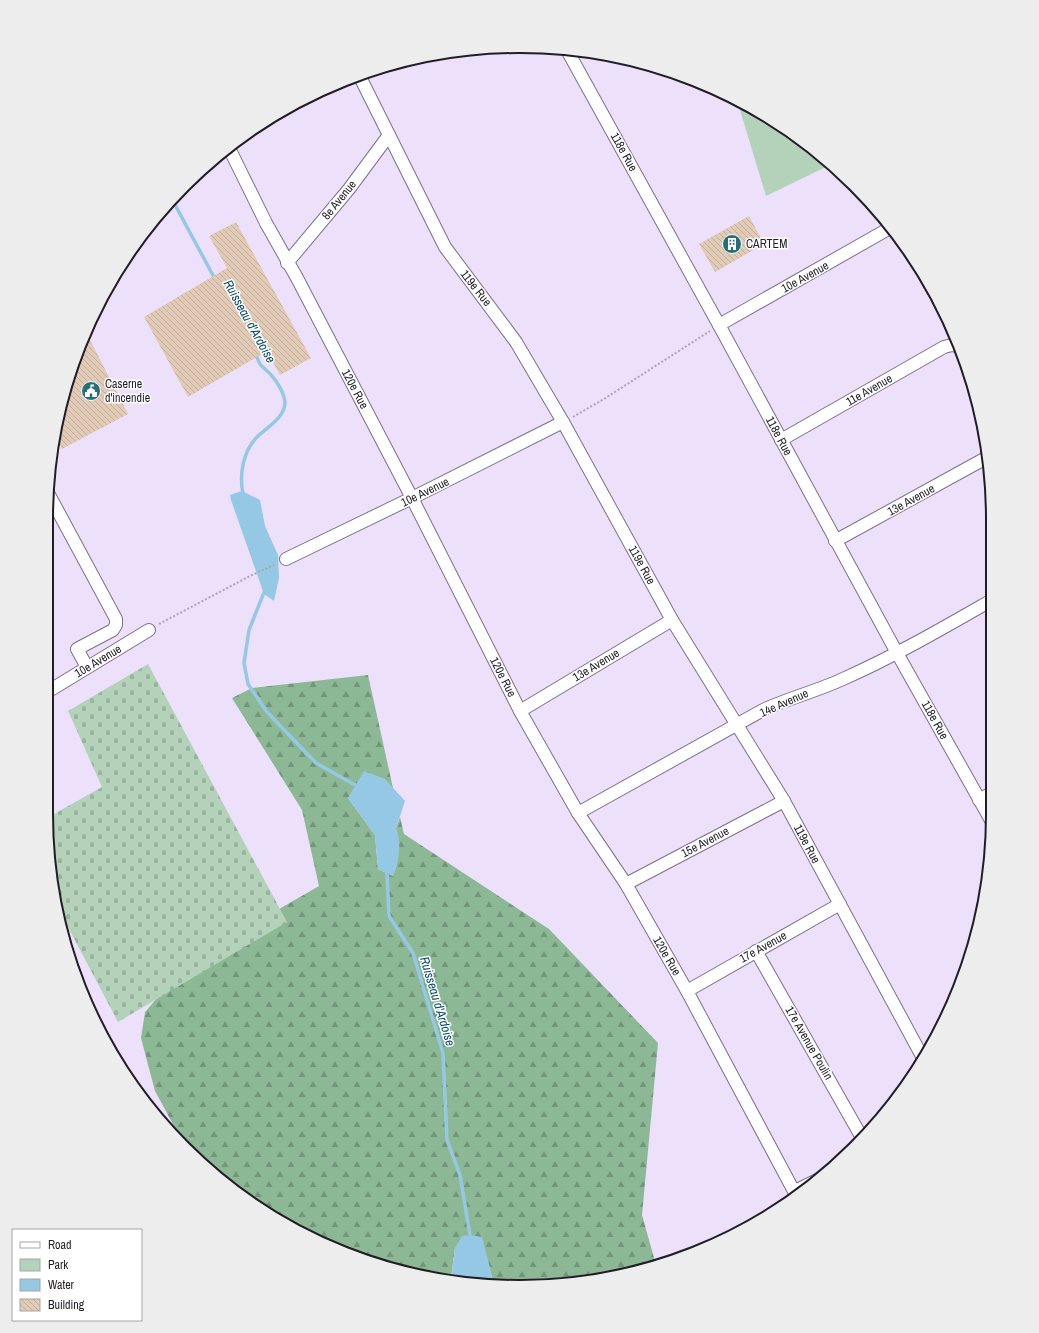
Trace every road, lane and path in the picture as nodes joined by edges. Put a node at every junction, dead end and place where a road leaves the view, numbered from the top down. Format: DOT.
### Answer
graph roads {
  1 [pos="570,56"];
  2 [pos="362,81"];
  3 [pos="389,135"];
  4 [pos="231,153"];
  5 [pos="885,231"];
  6 [pos="287,263"];
  7 [pos="719,325"];
  8 [pos="952,345"];
  9 [pos="563,422"];
  10 [pos="781,440"];
  11 [pos="982,460"];
  12 [pos="412,498"];
  13 [pos="54,503"];
  14 [pos="835,541"];
  15 [pos="286,559"];
  16 [pos="986,603"];
  17 [pos="672,620"];
  18 [pos="149,630"];
  19 [pos="897,653"];
  20 [pos="87,667"];
  21 [pos="53,688"];
  22 [pos="520,710"];
  23 [pos="737,726"];
  24 [pos="986,796"];
  25 [pos="979,800"];
  26 [pos="784,801"];
  27 [pos="578,812"];
  28 [pos="986,812"];
  29 [pos="626,884"];
  30 [pos="840,904"];
  31 [pos="756,951"];
  32 [pos="687,990"];
  33 [pos="920,1053"];
  34 [pos="859,1133"];
  35 [pos="794,1191"];
  1 -- 7 [label="street, 118e Rue"];
  2 -- 3 [label="street, 119e Rue"];
  3 -- 6 [label="street, 8e Avenue"];
  3 -- 9 [label="street, 119e Rue"];
  4 -- 6 [label="street, 120e Rue"];
  5 -- 7 [label="street, 10e Avenue"];
  6 -- 12 [label="street, 120e Rue"];
  7 -- 9 [label="path"];
  7 -- 10 [label="street, 118e Rue"];
  8 -- 10 [label="street, 11e Avenue"];
  9 -- 12 [label="street, 10e Avenue"];
  9 -- 17 [label="street, 119e Rue"];
  10 -- 14 [label="street, 118e Rue"];
  11 -- 14 [label="street, 13e Avenue"];
  12 -- 15 [label="street, 10e Avenue"];
  12 -- 22 [label="street, 120e Rue"];
  13 -- 20 [label="street"];
  14 -- 19 [label="street, 118e Rue"];
  15 -- 18 [label="path"];
  16 -- 19 [label="street, 14e Avenue"];
  17 -- 22 [label="street, 13e Avenue"];
  17 -- 23 [label="street, 119e Rue"];
  18 -- 20 [label="street, 10e Avenue"];
  19 -- 23 [label="street, 14e Avenue"];
  19 -- 25 [label="street, 118e Rue"];
  20 -- 21 [label="street, 10e Avenue"];
  22 -- 27 [label="street, 120e Rue"];
  23 -- 26 [label="street, 119e Rue"];
  23 -- 27 [label="street, 14e Avenue"];
  24 -- 25 [label="street"];
  25 -- 28 [label="street, 118e Rue"];
  26 -- 29 [label="street, 15e Avenue"];
  26 -- 30 [label="street, 119e Rue"];
  27 -- 29 [label="street, 120e Rue"];
  29 -- 32 [label="street, 120e Rue"];
  30 -- 31 [label="street, 17e Avenue"];
  30 -- 33 [label="street, 119e Rue"];
  31 -- 32 [label="street, 17e Avenue"];
  31 -- 34 [label="street, 17e Avenue Poulin"];
  32 -- 35 [label="street, 120e Rue"];
}
